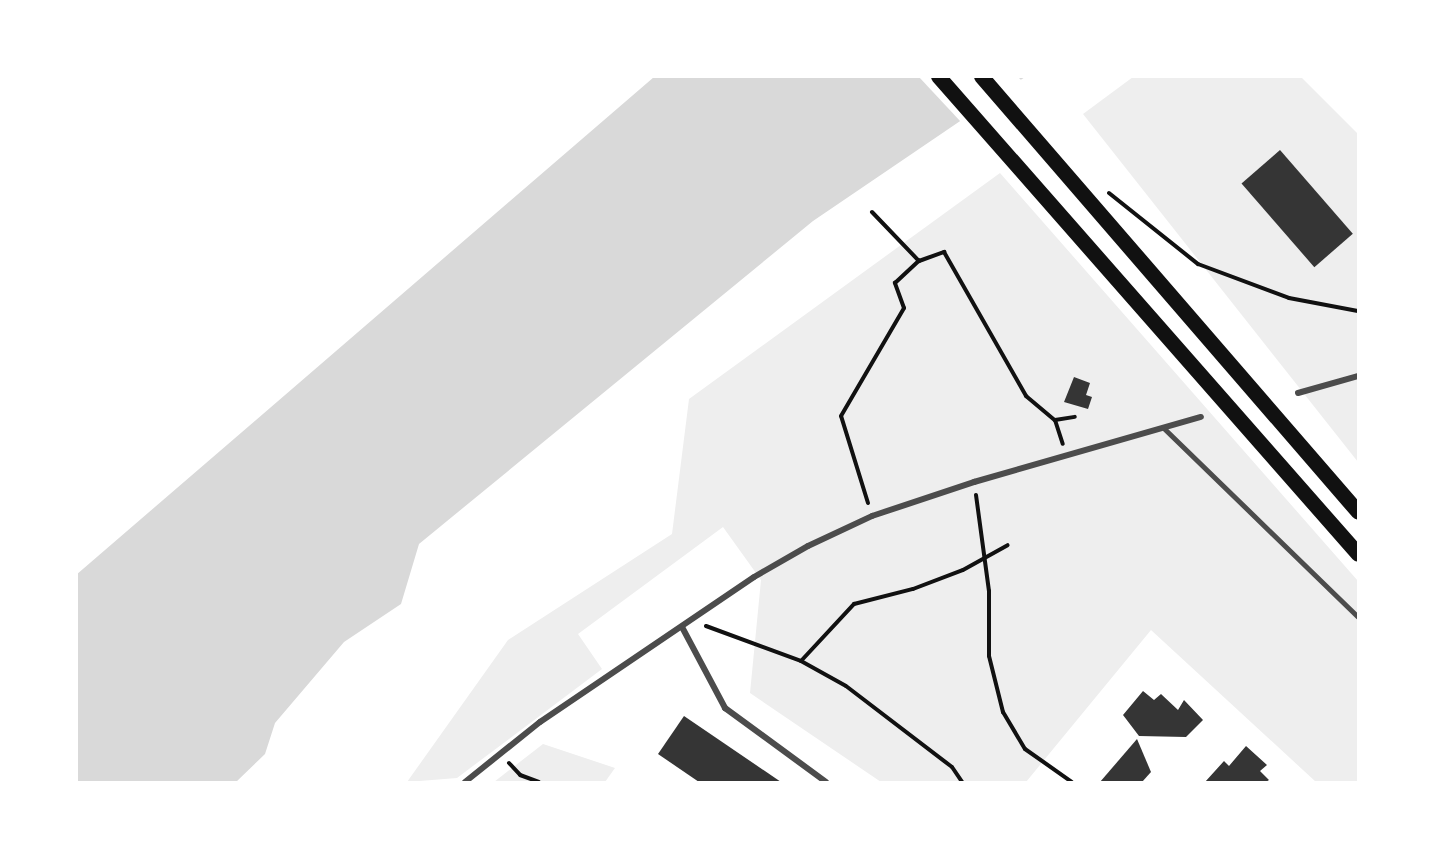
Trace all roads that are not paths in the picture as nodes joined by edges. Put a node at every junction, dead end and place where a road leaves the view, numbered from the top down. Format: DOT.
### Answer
graph roads {
  1 [pos="938,76"];
  2 [pos="981,76"];
  3 [pos="1359,376"];
  4 [pos="1298,393"];
  5 [pos="1201,417"];
  6 [pos="1165,429"];
  7 [pos="1359,512"];
  8 [pos="1359,554"];
  9 [pos="1359,617"];
  10 [pos="682,627"];
  11 [pos="465,783"];
  12 [pos="826,783"];
  1 -- 8 [label="main road"];
  2 -- 7 [label="main road"];
  3 -- 4 [label="street"];
  5 -- 6 [label="street"];
  6 -- 9 [label="lane"];
  6 -- 10 [label="street"];
  10 -- 11 [label="street"];
  10 -- 12 [label="street"];
}
